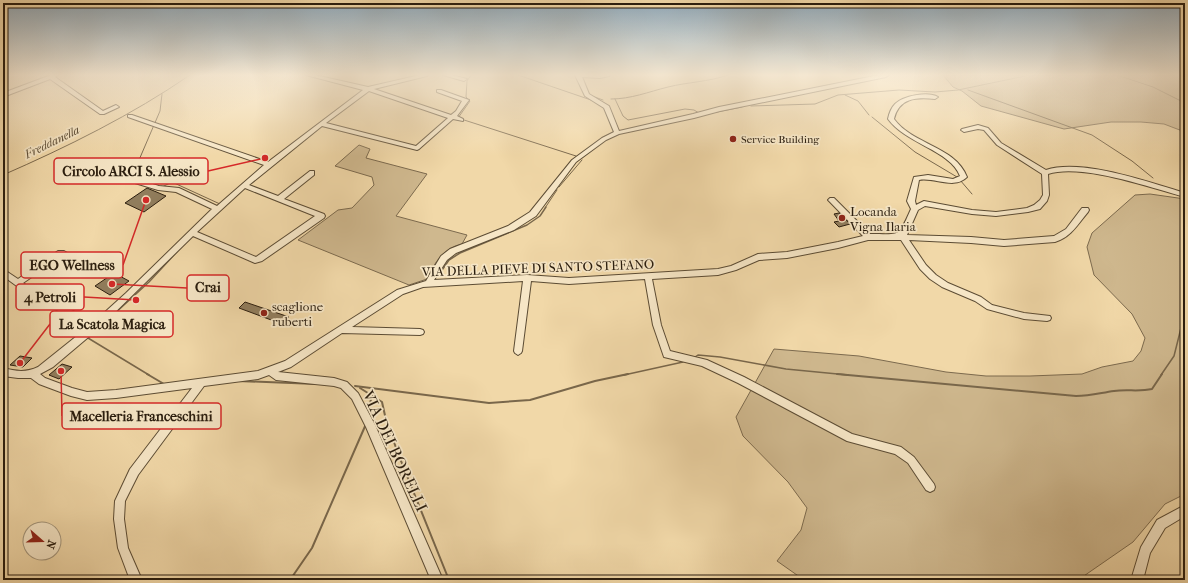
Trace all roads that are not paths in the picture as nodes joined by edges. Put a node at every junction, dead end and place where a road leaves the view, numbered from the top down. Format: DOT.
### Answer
graph roads {
  1 [pos="88,102"];
  2 [pos="351,102"];
  3 [pos="407,102"];
  4 [pos="465,102"];
  5 [pos="599,102"];
  6 [pos="752,102"];
  7 [pos="901,102"];
  8 [pos="116,107"];
  9 [pos="130,116"];
  10 [pos="451,117"];
  11 [pos="461,120"];
  12 [pos="322,124"];
  13 [pos="964,130"];
  14 [pos="617,133"];
  15 [pos="269,165"];
  16 [pos="312,173"];
  17 [pos="1045,173"];
  18 [pos="137,181"];
  19 [pos="244,185"];
  20 [pos="1185,195"];
  21 [pos="279,199"];
  22 [pos="832,200"];
  23 [pos="218,209"];
  24 [pos="915,209"];
  25 [pos="1085,210"];
  26 [pos="194,234"];
  27 [pos="868,236"];
  28 [pos="900,237"];
  29 [pos="76,262"];
  30 [pos="3,272"];
  31 [pos="648,276"];
  32 [pos="526,278"];
  33 [pos="429,282"];
  34 [pos="17,283"];
  35 [pos="1048,318"];
  36 [pos="95,327"];
  37 [pos="341,330"];
  38 [pos="420,332"];
  39 [pos="518,351"];
  40 [pos="271,371"];
  41 [pos="3,372"];
  42 [pos="33,374"];
  43 [pos="201,383"];
  44 [pos="930,487"];
  45 [pos="1185,510"];
  46 [pos="136,580"];
  47 [pos="437,580"];
  48 [pos="1137,580"];
  1 -- 8 [label="street"];
  2 -- 12 [label="street"];
  3 -- 10 [label="street"];
  4 -- 10 [label="street"];
  5 -- 14 [label="street"];
  6 -- 14 [label="street"];
  7 -- 24 [label="street"];
  9 -- 15 [label="street"];
  10 -- 11 [label="street"];
  10 -- 12 [label="street"];
  12 -- 15 [label="street"];
  13 -- 17 [label="street"];
  14 -- 33 [label="street"];
  15 -- 19 [label="street"];
  16 -- 21 [label="street"];
  17 -- 20 [label="street"];
  17 -- 24 [label="street"];
  18 -- 23 [label="street"];
  19 -- 21 [label="street"];
  19 -- 23 [label="street"];
  21 -- 26 [label="street"];
  22 -- 27 [label="street"];
  23 -- 26 [label="street"];
  24 -- 28 [label="street"];
  25 -- 28 [label="street, VIA DELLA PIEVE DI SANTO STEFANO"];
  26 -- 36 [label="street"];
  27 -- 28 [label="street, VIA DELLA PIEVE DI SANTO STEFANO"];
  27 -- 31 [label="street, VIA DELLA PIEVE DI SANTO STEFANO"];
  28 -- 35 [label="street"];
  29 -- 34 [label="street"];
  30 -- 34 [label="street"];
  31 -- 32 [label="street, VIA DELLA PIEVE DI SANTO STEFANO"];
  31 -- 44 [label="street"];
  32 -- 33 [label="street, VIA DELLA PIEVE DI SANTO STEFANO"];
  32 -- 39 [label="street"];
  33 -- 37 [label="street, VIA DELLA PIEVE DI SANTO STEFANO"];
  34 -- 36 [label="street"];
  36 -- 42 [label="street"];
  37 -- 38 [label="street"];
  37 -- 40 [label="street, VIA DELLA PIEVE DI SANTO STEFANO"];
  40 -- 43 [label="street, VIA DELLA PIEVE DI SANTO STEFANO"];
  40 -- 47 [label="street, VIA DEI BORELLI"];
  41 -- 42 [label="street"];
  42 -- 43 [label="street, VIA DELLA PIEVE DI SANTO STEFANO"];
  43 -- 46 [label="street"];
  45 -- 48 [label="street"];
}
